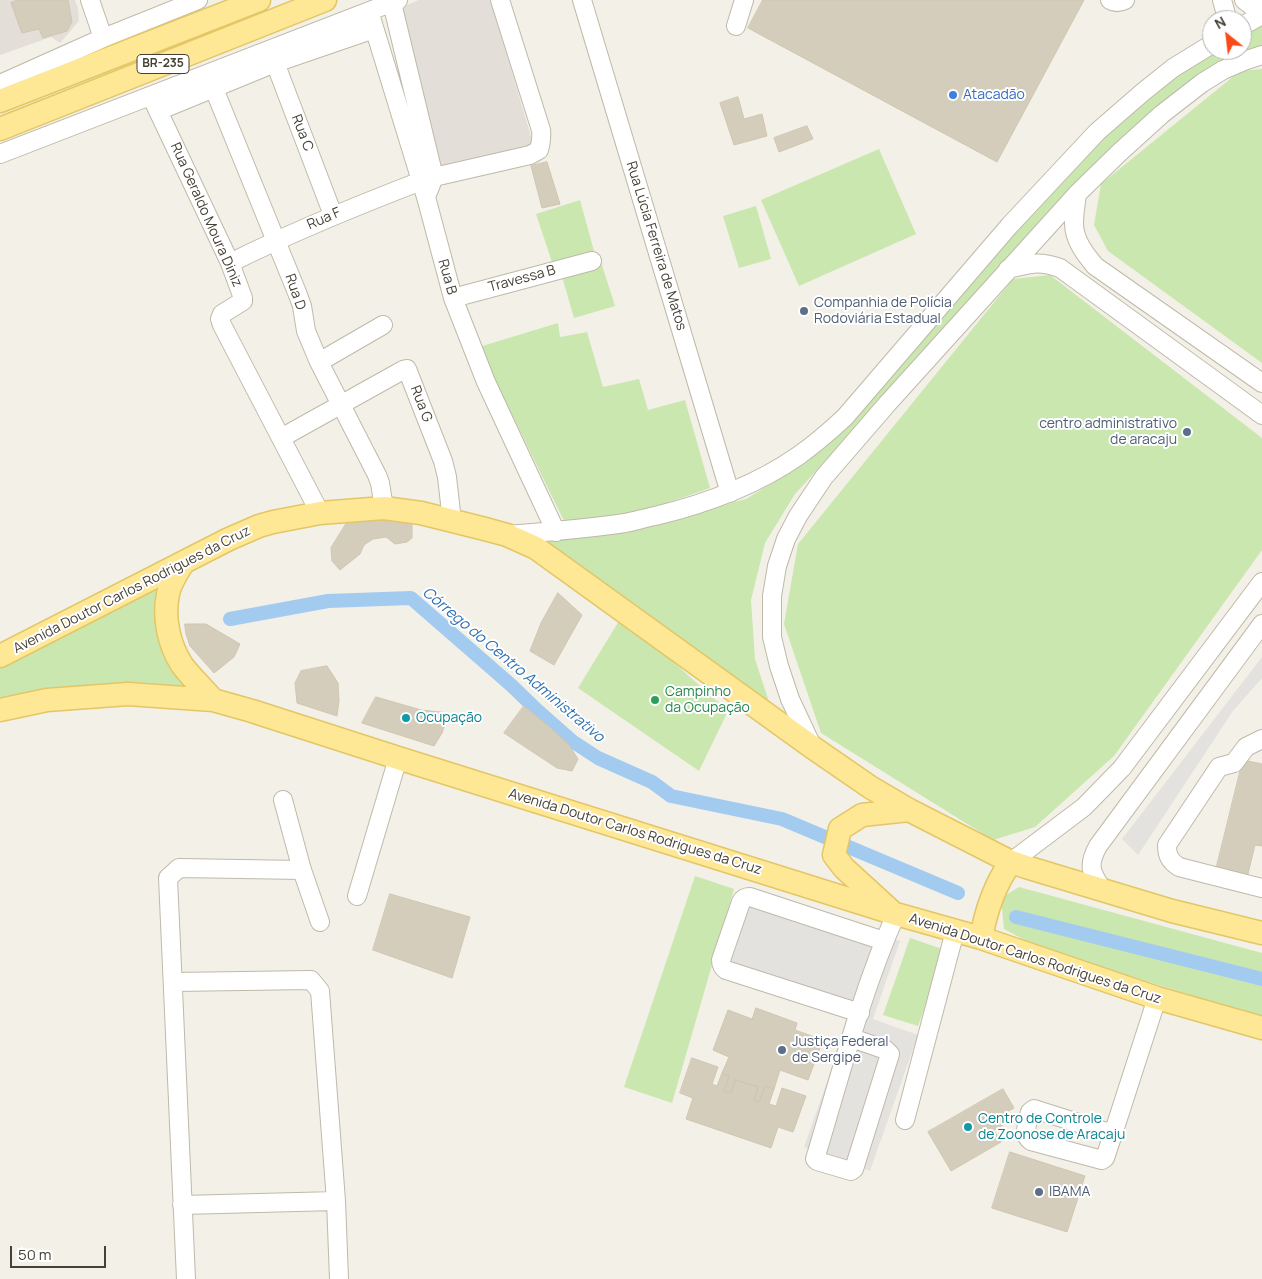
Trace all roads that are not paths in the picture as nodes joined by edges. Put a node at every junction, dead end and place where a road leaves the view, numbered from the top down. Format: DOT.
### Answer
graph roads {
  1 [pos="90,0"];
  2 [pos="198,0"];
  3 [pos="259,0"];
  4 [pos="325,0"];
  5 [pos="500,0"];
  6 [pos="582,0"];
  7 [pos="744,0"];
  8 [pos="1110,0"];
  9 [pos="1125,0"];
  10 [pos="1244,0"];
  11 [pos="395,1"];
  12 [pos="1262,8"];
  13 [pos="369,11"];
  14 [pos="736,26"];
  15 [pos="374,29"];
  16 [pos="103,38"];
  17 [pos="1202,40"];
  18 [pos="1202,50"];
  19 [pos="1262,55"];
  20 [pos="273,57"];
  21 [pos="1173,68"];
  22 [pos="211,81"];
  23 [pos="0,84"];
  24 [pos="0,100"];
  25 [pos="155,103"];
  26 [pos="0,129"];
  27 [pos="0,154"];
  28 [pos="427,185"];
  29 [pos="1077,194"];
  30 [pos="333,215"];
  31 [pos="275,240"];
  32 [pos="592,261"];
  33 [pos="230,263"];
  34 [pos="1008,269"];
  35 [pos="453,298"];
  36 [pos="383,325"];
  37 [pos="319,362"];
  38 [pos="1262,382"];
  39 [pos="341,406"];
  40 [pos="1262,415"];
  41 [pos="280,438"];
  42 [pos="730,493"];
  43 [pos="384,508"];
  44 [pos="320,513"];
  45 [pos="452,521"];
  46 [pos="556,532"];
  47 [pos="507,535"];
  48 [pos="183,563"];
  49 [pos="1262,582"];
  50 [pos="1262,624"];
  51 [pos="0,656"];
  52 [pos="213,700"];
  53 [pos="0,710"];
  54 [pos="1262,739"];
  55 [pos="812,747"];
  56 [pos="398,758"];
  57 [pos="283,800"];
  58 [pos="909,810"];
  59 [pos="1011,862"];
  60 [pos="302,870"];
  61 [pos="1262,888"];
  62 [pos="1103,891"];
  63 [pos="356,896"];
  64 [pos="896,914"];
  65 [pos="320,922"];
  66 [pos="955,931"];
  67 [pos="1262,933"];
  68 [pos="981,938"];
  69 [pos="884,941"];
  70 [pos="173,982"];
  71 [pos="1157,998"];
  72 [pos="860,1013"];
  73 [pos="1262,1028"];
  74 [pos="852,1038"];
  75 [pos="905,1120"];
  76 [pos="1112,1134"];
  77 [pos="336,1201"];
  78 [pos="182,1204"];
  79 [pos="186,1279"];
  80 [pos="340,1279"];
  1 -- 16 [label="street"];
  2 -- 16 [label="street"];
  3 -- 24 [label="main road, BR-235"];
  4 -- 26 [label="main road, BR-235"];
  5 -- 28 [label="street, Rua F"];
  6 -- 42 [label="street, Rua Lúcia Ferreira de Matos"];
  7 -- 14 [label="street"];
  8 -- 9 [label="street"];
  10 -- 12 [label="street"];
  11 -- 13 [label="street"];
  11 -- 28 [label="street, Rua B"];
  13 -- 15 [label="street, Rua B"];
  13 -- 20 [label="street"];
  15 -- 20 [label="street"];
  15 -- 28 [label="street, Rua B"];
  16 -- 23 [label="street"];
  17 -- 21 [label="street"];
  18 -- 21 [label="street"];
  19 -- 29 [label="street"];
  20 -- 22 [label="street"];
  20 -- 30 [label="street, Rua C"];
  21 -- 42 [label="street"];
  22 -- 25 [label="street"];
  22 -- 31 [label="street, Rua D"];
  25 -- 27 [label="street"];
  25 -- 33 [label="street, Rua Geraldo Moura Diniz"];
  28 -- 30 [label="street, Rua F"];
  28 -- 35 [label="street, Rua B"];
  29 -- 34 [label="street"];
  29 -- 38 [label="street"];
  30 -- 31 [label="street, Rua F"];
  31 -- 33 [label="street, Rua F"];
  31 -- 37 [label="street, Rua D"];
  32 -- 35 [label="street, Travessa B"];
  33 -- 41 [label="street, Rua Geraldo Moura Diniz"];
  34 -- 40 [label="street"];
  34 -- 55 [label="street"];
  35 -- 46 [label="street, Rua B"];
  36 -- 37 [label="street"];
  37 -- 39 [label="street, Rua D"];
  39 -- 41 [label="street, Rua G"];
  39 -- 43 [label="street, Rua D"];
  39 -- 45 [label="street, Rua G"];
  41 -- 44 [label="street, Rua Geraldo Moura Diniz"];
  42 -- 46 [label="street"];
  43 -- 44 [label="main road, Avenida Doutor Carlos Rodrigues da Cruz"];
  43 -- 45 [label="main road, Avenida Doutor Carlos Rodrigues da Cruz"];
  44 -- 48 [label="main road, Avenida Doutor Carlos Rodrigues da Cruz"];
  45 -- 47 [label="main road, Avenida Doutor Carlos Rodrigues da Cruz"];
  46 -- 47 [label="street"];
  47 -- 55 [label="main road, Avenida Doutor Carlos Rodrigues da Cruz"];
  48 -- 51 [label="main road, Avenida Doutor Carlos Rodrigues da Cruz"];
  48 -- 52 [label="main road"];
  49 -- 59 [label="street"];
  50 -- 62 [label="street"];
  52 -- 53 [label="main road, Avenida Doutor Carlos Rodrigues da Cruz"];
  52 -- 56 [label="main road, Avenida Doutor Carlos Rodrigues da Cruz"];
  54 -- 61 [label="street"];
  55 -- 58 [label="main road, Avenida Doutor Carlos Rodrigues da Cruz"];
  56 -- 63 [label="street"];
  56 -- 64 [label="main road, Avenida Doutor Carlos Rodrigues da Cruz"];
  57 -- 60 [label="street"];
  58 -- 59 [label="main road, Avenida Doutor Carlos Rodrigues da Cruz"];
  58 -- 64 [label="main road"];
  59 -- 62 [label="main road, Avenida Doutor Carlos Rodrigues da Cruz"];
  59 -- 68 [label="main road"];
  60 -- 65 [label="street"];
  60 -- 70 [label="street"];
  62 -- 67 [label="main road, Avenida Doutor Carlos Rodrigues da Cruz"];
  64 -- 66 [label="main road, Avenida Doutor Carlos Rodrigues da Cruz"];
  64 -- 69 [label="street"];
  66 -- 68 [label="main road, Avenida Doutor Carlos Rodrigues da Cruz"];
  66 -- 75 [label="street"];
  68 -- 71 [label="main road, Avenida Doutor Carlos Rodrigues da Cruz"];
  69 -- 72 [label="street"];
  69 -- 72 [label="street"];
  70 -- 77 [label="street"];
  70 -- 78 [label="street"];
  71 -- 73 [label="main road, Avenida Doutor Carlos Rodrigues da Cruz"];
  71 -- 76 [label="street"];
  72 -- 74 [label="street"];
  74 -- 74 [label="street"];
  76 -- 76 [label="street"];
  77 -- 78 [label="street"];
  77 -- 80 [label="street"];
  78 -- 79 [label="street"];
}
